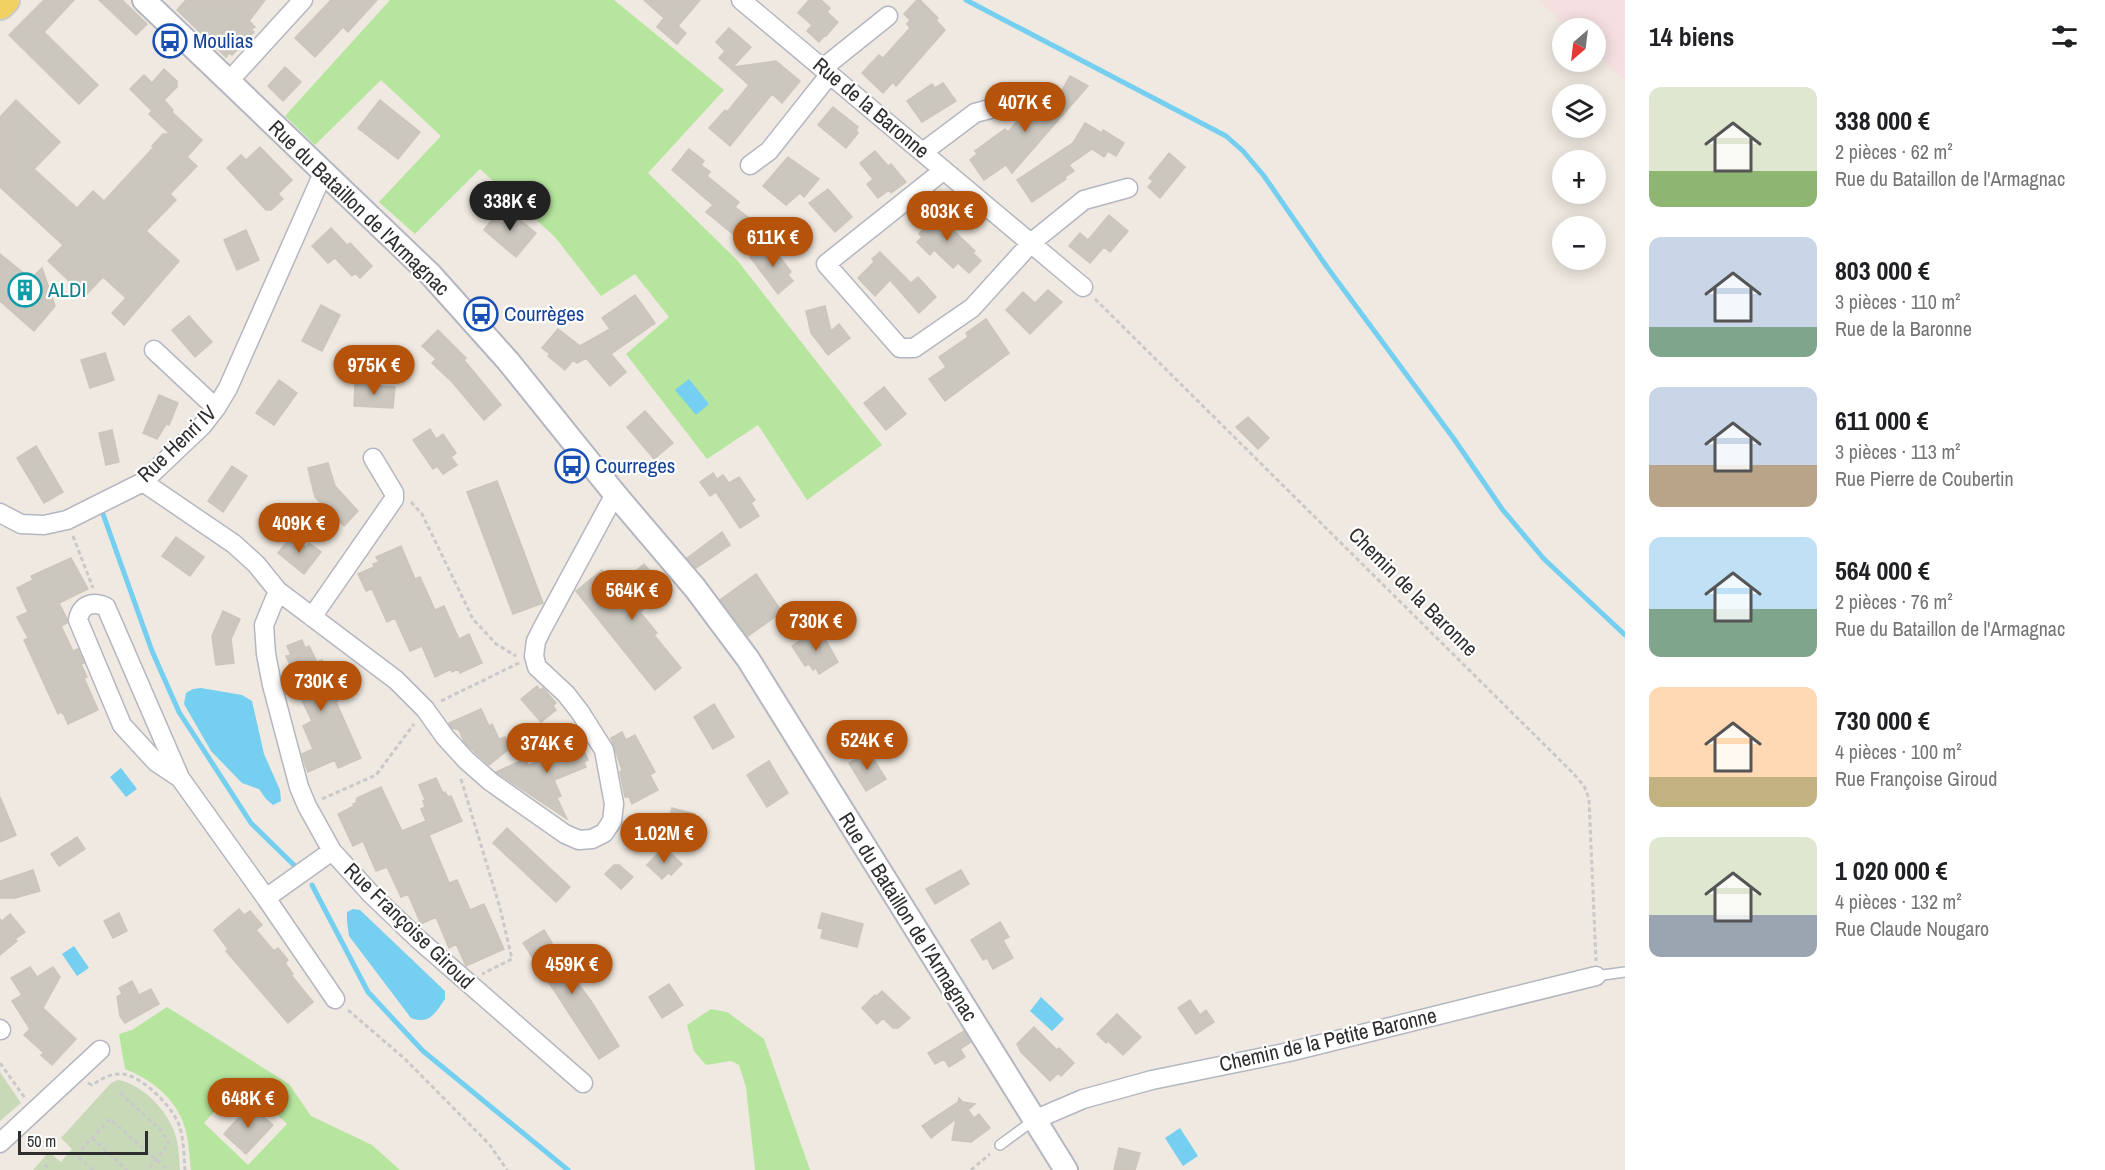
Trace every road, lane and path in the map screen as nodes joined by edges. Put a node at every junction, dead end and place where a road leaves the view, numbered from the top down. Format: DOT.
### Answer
graph roads {
  1 [pos="5,0"];
  2 [pos="144,0"];
  3 [pos="303,0"];
  4 [pos="741,0"];
  5 [pos="0,5"];
  6 [pos="888,16"];
  7 [pos="827,71"];
  8 [pos="229,81"];
  9 [pos="1012,103"];
  10 [pos="923,152"];
  11 [pos="750,165"];
  12 [pos="944,170"];
  13 [pos="324,171"];
  14 [pos="1128,188"];
  15 [pos="1032,242"];
  16 [pos="1083,287"];
  17 [pos="154,350"];
  18 [pos="216,408"];
  19 [pos="373,458"];
  20 [pos="143,482"];
  21 [pos="615,494"];
  22 [pos="394,499"];
  23 [pos="0,513"];
  24 [pos="67,520"];
  25 [pos="278,591"];
  26 [pos="90,603"];
  27 [pos="312,617"];
  28 [pos="425,709"];
  29 [pos="466,760"];
  30 [pos="180,778"];
  31 [pos="307,806"];
  32 [pos="332,851"];
  33 [pos="266,898"];
  34 [pos="1625,972"];
  35 [pos="1596,976"];
  36 [pos="466,981"];
  37 [pos="335,999"];
  38 [pos="100,1050"];
  39 [pos="0,1063"];
  40 [pos="72,1076"];
  41 [pos="583,1083"];
  42 [pos="120,1093"];
  43 [pos="34,1112"];
  44 [pos="1034,1120"];
  45 [pos="92,1138"];
  46 [pos="0,1143"];
  47 [pos="1000,1145"];
  48 [pos="156,1160"];
  49 [pos="45,1165"];
  50 [pos="50,1170"];
  51 [pos="93,1170"];
  52 [pos="127,1170"];
  53 [pos="147,1170"];
  54 [pos="168,1170"];
  55 [pos="185,1170"];
  56 [pos="507,1170"];
  57 [pos="971,1170"];
  58 [pos="1066,1170"];
  1 -- 5 [label="main road"];
  2 -- 8 [label="street, Rue du Bataillon de l'Armagnac"];
  3 -- 8 [label="street"];
  4 -- 7 [label="street, Rue de la Baronne"];
  6 -- 7 [label="street"];
  7 -- 10 [label="street, Rue de la Baronne"];
  7 -- 11 [label="street"];
  8 -- 13 [label="street, Rue du Bataillon de l'Armagnac"];
  9 -- 10 [label="street"];
  10 -- 12 [label="street, Rue de la Baronne"];
  12 -- 15 [label="street, Rue de la Baronne"];
  12 -- 15 [label="street"];
  13 -- 18 [label="street, Rue Henri IV"];
  13 -- 21 [label="street, Rue du Bataillon de l'Armagnac"];
  14 -- 15 [label="street"];
  15 -- 16 [label="street, Rue de la Baronne"];
  16 -- 35 [label="path, Chemin de la Baronne"];
  17 -- 18 [label="street"];
  18 -- 20 [label="street, Rue Henri IV"];
  19 -- 22 [label="street"];
  20 -- 24 [label="street, Rue Henri IV"];
  20 -- 25 [label="street"];
  21 -- 29 [label="street"];
  21 -- 44 [label="street, Rue du Bataillon de l'Armagnac"];
  22 -- 27 [label="street"];
  22 -- 28 [label="path"];
  23 -- 24 [label="street, Rue Henri IV"];
  24 -- 26 [label="path"];
  25 -- 27 [label="street"];
  25 -- 31 [label="street, Rue Françoise Giroud"];
  26 -- 30 [label="street"];
  26 -- 30 [label="street"];
  27 -- 28 [label="street"];
  28 -- 29 [label="street"];
  28 -- 31 [label="path"];
  29 -- 36 [label="path"];
  30 -- 33 [label="street"];
  31 -- 32 [label="street, Rue Françoise Giroud"];
  32 -- 33 [label="street"];
  32 -- 36 [label="street, Rue Françoise Giroud"];
  33 -- 37 [label="street"];
  34 -- 35 [label="lane, Chemin de la Petite Baronne"];
  35 -- 44 [label="street, Chemin de la Petite Baronne"];
  36 -- 41 [label="street, Rue Françoise Giroud"];
  37 -- 56 [label="path"];
  38 -- 40 [label="street"];
  39 -- 43 [label="path"];
  40 -- 43 [label="street"];
  40 -- 55 [label="path"];
  42 -- 48 [label="path"];
  43 -- 46 [label="street"];
  44 -- 47 [label="lane"];
  44 -- 58 [label="street, Rue du Bataillon de l'Armagnac"];
  45 -- 48 [label="path"];
  45 -- 51 [label="path"];
  45 -- 52 [label="path"];
  47 -- 57 [label="path"];
  48 -- 53 [label="path"];
  48 -- 54 [label="path"];
  49 -- 50 [label="path"];
}
